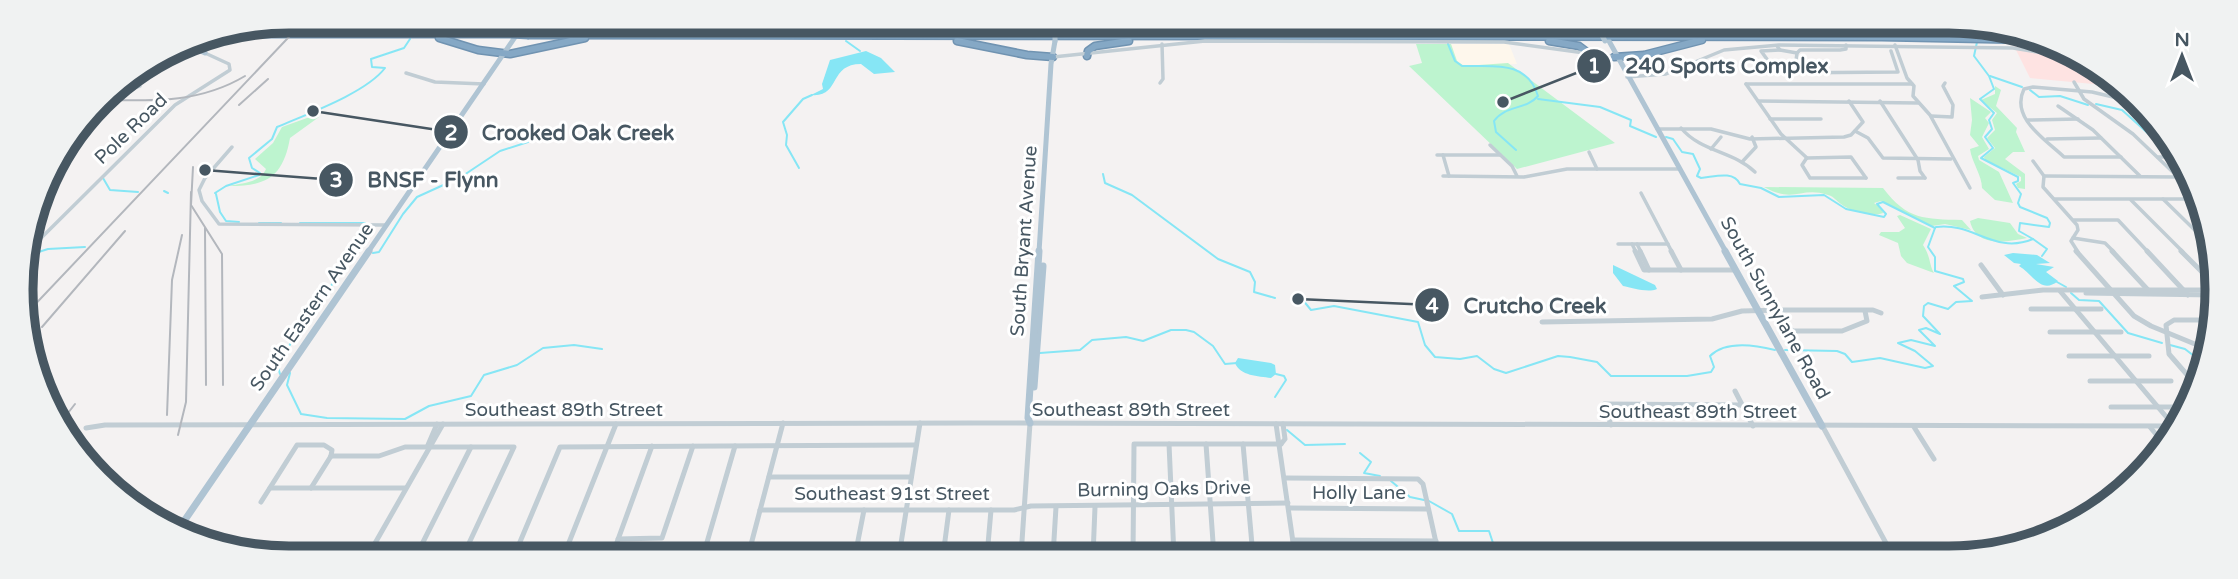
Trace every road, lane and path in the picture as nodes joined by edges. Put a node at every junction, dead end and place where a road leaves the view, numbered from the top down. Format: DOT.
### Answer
graph roads {
  1 [pos="512,33"];
  2 [pos="520,33"];
  3 [pos="530,33"];
  4 [pos="786,33"];
  5 [pos="939,33"];
  6 [pos="1055,33"];
  7 [pos="1173,33"];
  8 [pos="1476,33"];
  9 [pos="1603,33"];
  10 [pos="1748,33"];
  11 [pos="269,34"];
  12 [pos="925,34"];
  13 [pos="1186,34"];
  14 [pos="1455,34"];
  15 [pos="1766,34"];
  16 [pos="421,35"];
  17 [pos="627,36"];
  18 [pos="1986,36"];
  19 [pos="907,37"];
  20 [pos="1209,37"];
  21 [pos="1492,37"];
  22 [pos="1748,37"];
  23 [pos="1994,39"];
  24 [pos="2003,39"];
  25 [pos="2007,40"];
  26 [pos="1162,44"];
  27 [pos="1846,45"];
  28 [pos="1895,45"];
  29 [pos="1778,47"];
  30 [pos="200,50"];
  31 [pos="1581,50"];
  32 [pos="1891,51"];
  33 [pos="1797,53"];
  34 [pos="208,54"];
  35 [pos="504,55"];
  36 [pos="1591,55"];
  37 [pos="1087,56"];
  38 [pos="2054,56"];
  39 [pos="1616,57"];
  40 [pos="1053,60"];
  41 [pos="1802,72"];
  42 [pos="406,73"];
  43 [pos="1627,77"];
  44 [pos="2074,82"];
  45 [pos="486,83"];
  46 [pos="1160,83"];
  47 [pos="1945,83"];
  48 [pos="1910,85"];
  49 [pos="140,86"];
  50 [pos="130,89"];
  51 [pos="2079,91"];
  52 [pos="2119,99"];
  53 [pos="1758,101"];
  54 [pos="1849,101"];
  55 [pos="1880,101"];
  56 [pos="1918,103"];
  57 [pos="2058,106"];
  58 [pos="1930,116"];
  59 [pos="1770,119"];
  60 [pos="1821,119"];
  61 [pos="2078,119"];
  62 [pos="2027,120"];
  63 [pos="1656,128"];
  64 [pos="1681,128"];
  65 [pos="1855,131"];
  66 [pos="1721,136"];
  67 [pos="1752,138"];
  68 [pos="1784,138"];
  69 [pos="2102,138"];
  70 [pos="2046,139"];
  71 [pos="1490,145"];
  72 [pos="232,147"];
  73 [pos="1710,149"];
  74 [pos="1589,152"];
  75 [pos="1500,155"];
  76 [pos="2121,157"];
  77 [pos="2157,157"];
  78 [pos="2168,157"];
  79 [pos="1917,158"];
  80 [pos="1806,159"];
  81 [pos="1952,159"];
  82 [pos="2033,161"];
  83 [pos="1742,162"];
  84 [pos="1597,168"];
  85 [pos="1678,168"];
  86 [pos="1755,172"];
  87 [pos="1518,176"];
  88 [pos="2044,176"];
  89 [pos="2141,177"];
  90 [pos="1898,178"];
  91 [pos="1970,188"];
  92 [pos="1642,193"];
  93 [pos="2054,199"];
  94 [pos="2130,199"];
  95 [pos="2163,199"];
  96 [pos="2188,199"];
  97 [pos="2073,220"];
  98 [pos="388,225"];
  99 [pos="2199,234"];
  100 [pos="2073,238"];
  101 [pos="38,241"];
  102 [pos="1618,244"];
  103 [pos="1634,244"];
  104 [pos="1668,244"];
  105 [pos="1981,265"];
  106 [pos="1680,269"];
  107 [pos="1735,269"];
  108 [pos="2204,274"];
  109 [pos="2060,290"];
  110 [pos="2184,290"];
  111 [pos="2205,292"];
  112 [pos="2114,293"];
  113 [pos="2151,293"];
  114 [pos="2205,294"];
  115 [pos="2188,295"];
  116 [pos="2003,296"];
  117 [pos="1982,297"];
  118 [pos="2031,309"];
  119 [pos="2076,309"];
  120 [pos="2101,309"];
  121 [pos="1780,310"];
  122 [pos="1864,310"];
  123 [pos="1759,311"];
  124 [pos="1881,313"];
  125 [pos="2203,320"];
  126 [pos="1542,322"];
  127 [pos="2166,331"];
  128 [pos="2050,332"];
  129 [pos="2095,332"];
  130 [pos="2121,332"];
  131 [pos="2199,343"];
  132 [pos="2069,356"];
  133 [pos="2115,356"];
  134 [pos="2148,356"];
  135 [pos="2189,378"];
  136 [pos="2090,381"];
  137 [pos="2136,381"];
  138 [pos="2171,381"];
  139 [pos="1735,391"];
  140 [pos="1742,405"];
  141 [pos="2111,407"];
  142 [pos="2158,407"];
  143 [pos="2176,407"];
  144 [pos="2169,419"];
  145 [pos="783,423"];
  146 [pos="920,423"];
  147 [pos="1030,423"];
  148 [pos="440,424"];
  149 [pos="616,424"];
  150 [pos="1280,424"];
  151 [pos="250,425"];
  152 [pos="1611,425"];
  153 [pos="1753,426"];
  154 [pos="1822,426"];
  155 [pos="1914,426"];
  156 [pos="2149,426"];
  157 [pos="2165,426"];
  158 [pos="86,428"];
  159 [pos="2158,437"];
  160 [pos="1169,444"];
  161 [pos="1206,444"];
  162 [pos="1243,444"];
  163 [pos="1281,444"];
  164 [pos="777,445"];
  165 [pos="916,445"];
  166 [pos="471,446"];
  167 [pos="607,446"];
  168 [pos="652,446"];
  169 [pos="693,446"];
  170 [pos="735,446"];
  171 [pos="428,447"];
  172 [pos="331,456"];
  173 [pos="1934,459"];
  174 [pos="769,477"];
  175 [pos="911,477"];
  176 [pos="1286,478"];
  177 [pos="270,488"];
  178 [pos="311,488"];
  179 [pos="405,488"];
  180 [pos="261,502"];
  181 [pos="1172,503"];
  182 [pos="1210,503"];
  183 [pos="1248,503"];
  184 [pos="1133,506"];
  185 [pos="1289,506"];
  186 [pos="1056,507"];
  187 [pos="1095,507"];
  188 [pos="1024,508"];
  189 [pos="1429,509"];
  190 [pos="760,510"];
  191 [pos="864,510"];
  192 [pos="906,510"];
  193 [pos="949,510"];
  194 [pos="991,510"];
  195 [pos="183,522"];
  196 [pos="618,539"];
  197 [pos="1293,540"];
  198 [pos="1436,541"];
  199 [pos="751,545"];
  200 [pos="809,545"];
  201 [pos="374,546"];
  202 [pos="421,546"];
  203 [pos="468,546"];
  204 [pos="518,546"];
  205 [pos="568,546"];
  206 [pos="615,546"];
  207 [pos="706,546"];
  208 [pos="857,546"];
  209 [pos="901,546"];
  210 [pos="944,546"];
  211 [pos="988,546"];
  212 [pos="1022,546"];
  213 [pos="1054,546"];
  214 [pos="1093,546"];
  215 [pos="1133,546"];
  216 [pos="1174,546"];
  217 [pos="1213,546"];
  218 [pos="1252,546"];
  219 [pos="1294,546"];
  220 [pos="1437,546"];
  221 [pos="1888,546"];
  1 -- 3 [label="highway, bridge"];
  1 -- 16 [label="highway"];
  2 -- 35 [label="main road, South Eastern Avenue"];
  3 -- 17 [label="highway"];
  4 -- 12 [label="highway"];
  5 -- 12 [label="highway"];
  6 -- 40 [label="main road, South Bryant Avenue, bridge"];
  7 -- 13 [label="highway"];
  8 -- 14 [label="highway"];
  9 -- 39 [label="main road, South Sunnylane Road, bridge"];
  10 -- 15 [label="highway"];
  11 -- 16 [label="highway"];
  12 -- 13 [label="highway"];
  13 -- 14 [label="highway"];
  14 -- 15 [label="highway"];
  15 -- 18 [label="highway"];
  16 -- 35 [label="highway"];
  17 -- 19 [label="highway"];
  17 -- 35 [label="highway"];
  19 -- 20 [label="highway"];
  19 -- 40 [label="highway"];
  20 -- 21 [label="highway"];
  20 -- 37 [label="highway"];
  21 -- 22 [label="highway"];
  21 -- 31 [label="highway"];
  22 -- 23 [label="highway"];
  22 -- 39 [label="highway"];
  23 -- 24 [label="highway"];
  23 -- 25 [label="highway"];
  26 -- 31 [label="street"];
  26 -- 37 [label="street"];
  26 -- 46 [label="street"];
  27 -- 28 [label="street"];
  27 -- 29 [label="street"];
  27 -- 33 [label="street"];
  28 -- 38 [label="street"];
  28 -- 48 [label="street"];
  29 -- 33 [label="street"];
  29 -- 41 [label="street"];
  29 -- 43 [label="street"];
  30 -- 34 [label="main road"];
  31 -- 36 [label="highway"];
  32 -- 41 [label="street"];
  33 -- 41 [label="street"];
  34 -- 101 [label="street, Pole Road"];
  35 -- 45 [label="main road, South Eastern Avenue"];
  36 -- 39 [label="street"];
  37 -- 40 [label="street"];
  39 -- 43 [label="main road, South Sunnylane Road"];
  40 -- 147 [label="main road, South Bryant Avenue"];
  42 -- 45 [label="street"];
  43 -- 63 [label="main road, South Sunnylane Road"];
  44 -- 51 [label="street"];
  45 -- 98 [label="main road, South Eastern Avenue"];
  47 -- 58 [label="street"];
  48 -- 53 [label="street"];
  48 -- 56 [label="street"];
  49 -- 50 [label="street"];
  51 -- 52 [label="street"];
  51 -- 62 [label="street"];
  51 -- 77 [label="street"];
  53 -- 54 [label="street"];
  53 -- 59 [label="street"];
  54 -- 55 [label="street"];
  54 -- 65 [label="street"];
  55 -- 56 [label="street"];
  55 -- 79 [label="street"];
  56 -- 58 [label="street"];
  57 -- 61 [label="street"];
  58 -- 81 [label="street"];
  59 -- 60 [label="street"];
  59 -- 68 [label="street"];
  61 -- 62 [label="street"];
  61 -- 69 [label="street"];
  62 -- 70 [label="street"];
  63 -- 64 [label="street"];
  63 -- 85 [label="main road, South Sunnylane Road"];
  64 -- 67 [label="street"];
  64 -- 73 [label="street"];
  65 -- 68 [label="street"];
  65 -- 79 [label="street"];
  66 -- 73 [label="street"];
  67 -- 68 [label="street"];
  67 -- 83 [label="street"];
  68 -- 80 [label="street"];
  69 -- 70 [label="street"];
  69 -- 76 [label="street"];
  70 -- 76 [label="street"];
  71 -- 75 [label="street"];
  72 -- 98 [label="street"];
  73 -- 83 [label="street"];
  74 -- 84 [label="street"];
  75 -- 87 [label="street"];
  75 -- 87 [label="street"];
  76 -- 89 [label="street"];
  77 -- 78 [label="street"];
  77 -- 89 [label="street"];
  79 -- 81 [label="street"];
  79 -- 90 [label="street"];
  80 -- 80 [label="street"];
  81 -- 91 [label="street"];
  82 -- 88 [label="street"];
  83 -- 86 [label="street"];
  84 -- 85 [label="street"];
  84 -- 87 [label="street"];
  85 -- 107 [label="main road, South Sunnylane Road"];
  88 -- 89 [label="street"];
  88 -- 93 [label="street"];
  92 -- 104 [label="street"];
  93 -- 94 [label="street"];
  93 -- 97 [label="street"];
  94 -- 95 [label="street"];
  94 -- 108 [label="street"];
  95 -- 96 [label="street"];
  95 -- 99 [label="street"];
  97 -- 100 [label="street"];
  97 -- 110 [label="street"];
  98 -- 151 [label="main road, South Eastern Avenue"];
  100 -- 112 [label="street"];
  100 -- 113 [label="street"];
  102 -- 103 [label="street"];
  103 -- 104 [label="street"];
  103 -- 106 [label="street"];
  104 -- 106 [label="street"];
  105 -- 116 [label="street"];
  106 -- 107 [label="street"];
  107 -- 123 [label="main road, South Sunnylane Road"];
  109 -- 112 [label="street"];
  109 -- 116 [label="street"];
  109 -- 119 [label="street"];
  110 -- 111 [label="street"];
  110 -- 113 [label="street"];
  110 -- 115 [label="street"];
  112 -- 113 [label="street"];
  112 -- 127 [label="street"];
  113 -- 115 [label="street"];
  114 -- 115 [label="street"];
  116 -- 117 [label="street"];
  118 -- 119 [label="street"];
  119 -- 120 [label="street"];
  119 -- 129 [label="street"];
  121 -- 122 [label="street"];
  121 -- 122 [label="street"];
  121 -- 123 [label="street"];
  122 -- 124 [label="street"];
  123 -- 126 [label="street"];
  123 -- 154 [label="main road, South Sunnylane Road"];
  125 -- 127 [label="street"];
  127 -- 131 [label="street"];
  127 -- 135 [label="street"];
  128 -- 129 [label="street"];
  129 -- 130 [label="street"];
  129 -- 133 [label="street"];
  132 -- 133 [label="street"];
  133 -- 134 [label="street"];
  133 -- 137 [label="street"];
  136 -- 137 [label="street"];
  137 -- 138 [label="street"];
  137 -- 142 [label="street"];
  139 -- 140 [label="street"];
  140 -- 152 [label="street"];
  140 -- 153 [label="street"];
  141 -- 142 [label="street"];
  142 -- 143 [label="street"];
  142 -- 144 [label="street"];
  145 -- 146 [label="street, Southeast 89th Street"];
  145 -- 149 [label="street, Southeast 89th Street"];
  145 -- 164 [label="street"];
  146 -- 147 [label="street, Southeast 89th Street"];
  146 -- 165 [label="street"];
  147 -- 150 [label="street, Southeast 89th Street"];
  147 -- 188 [label="street, South Bryant Avenue"];
  148 -- 149 [label="street, Southeast 89th Street"];
  148 -- 151 [label="street, Southeast 89th Street"];
  148 -- 171 [label="street"];
  149 -- 167 [label="street"];
  150 -- 152 [label="street, Southeast 89th Street"];
  150 -- 163 [label="street"];
  151 -- 158 [label="street, Southeast 89th Street"];
  151 -- 195 [label="main road, South Eastern Avenue"];
  152 -- 153 [label="street, Southeast 89th Street"];
  153 -- 154 [label="street, Southeast 89th Street"];
  154 -- 155 [label="street, Southeast 89th Street"];
  154 -- 221 [label="street, South Sunnylane Road"];
  155 -- 156 [label="street, Southeast 89th Street"];
  155 -- 173 [label="street"];
  156 -- 157 [label="street, Southeast 89th Street"];
  156 -- 159 [label="street"];
  160 -- 161 [label="street"];
  160 -- 181 [label="street"];
  160 -- 184 [label="street"];
  161 -- 162 [label="street"];
  161 -- 182 [label="street"];
  162 -- 163 [label="street"];
  162 -- 183 [label="street"];
  163 -- 176 [label="street"];
  164 -- 165 [label="street"];
  164 -- 170 [label="street"];
  164 -- 174 [label="street"];
  165 -- 175 [label="street"];
  166 -- 171 [label="street"];
  166 -- 202 [label="street"];
  166 -- 203 [label="street"];
  167 -- 168 [label="street"];
  167 -- 204 [label="street"];
  167 -- 205 [label="street"];
  168 -- 169 [label="street"];
  168 -- 196 [label="street"];
  169 -- 170 [label="street"];
  169 -- 196 [label="street"];
  170 -- 207 [label="street"];
  171 -- 172 [label="street"];
  171 -- 179 [label="street"];
  172 -- 177 [label="street"];
  172 -- 178 [label="street"];
  174 -- 175 [label="street"];
  174 -- 190 [label="street"];
  175 -- 192 [label="street"];
  176 -- 185 [label="street"];
  176 -- 189 [label="street"];
  177 -- 178 [label="street"];
  177 -- 180 [label="street"];
  178 -- 179 [label="street"];
  179 -- 201 [label="street"];
  181 -- 182 [label="street, Burning Oaks Drive"];
  181 -- 184 [label="street, Burning Oaks Drive"];
  181 -- 216 [label="street"];
  182 -- 183 [label="street, Burning Oaks Drive"];
  182 -- 217 [label="street"];
  183 -- 185 [label="street, Burning Oaks Drive"];
  183 -- 218 [label="street"];
  184 -- 187 [label="street, Burning Oaks Drive"];
  184 -- 215 [label="street"];
  185 -- 189 [label="street, Holly Lane"];
  185 -- 197 [label="street"];
  186 -- 187 [label="street, Burning Oaks Drive"];
  186 -- 188 [label="street, Burning Oaks Drive"];
  186 -- 213 [label="street"];
  187 -- 214 [label="street"];
  188 -- 194 [label="street, Southeast 91st Street"];
  188 -- 212 [label="street, South Bryant Avenue"];
  189 -- 198 [label="street"];
  190 -- 191 [label="street, Southeast 91st Street"];
  190 -- 199 [label="street"];
  191 -- 192 [label="street, Southeast 91st Street"];
  191 -- 208 [label="street"];
  192 -- 193 [label="street, Southeast 91st Street"];
  192 -- 209 [label="street"];
  193 -- 194 [label="street, Southeast 91st Street"];
  193 -- 210 [label="street"];
  194 -- 211 [label="street"];
  196 -- 206 [label="street"];
  197 -- 198 [label="street"];
  197 -- 219 [label="street"];
  198 -- 220 [label="street"];
  199 -- 200 [label="street"];
}
